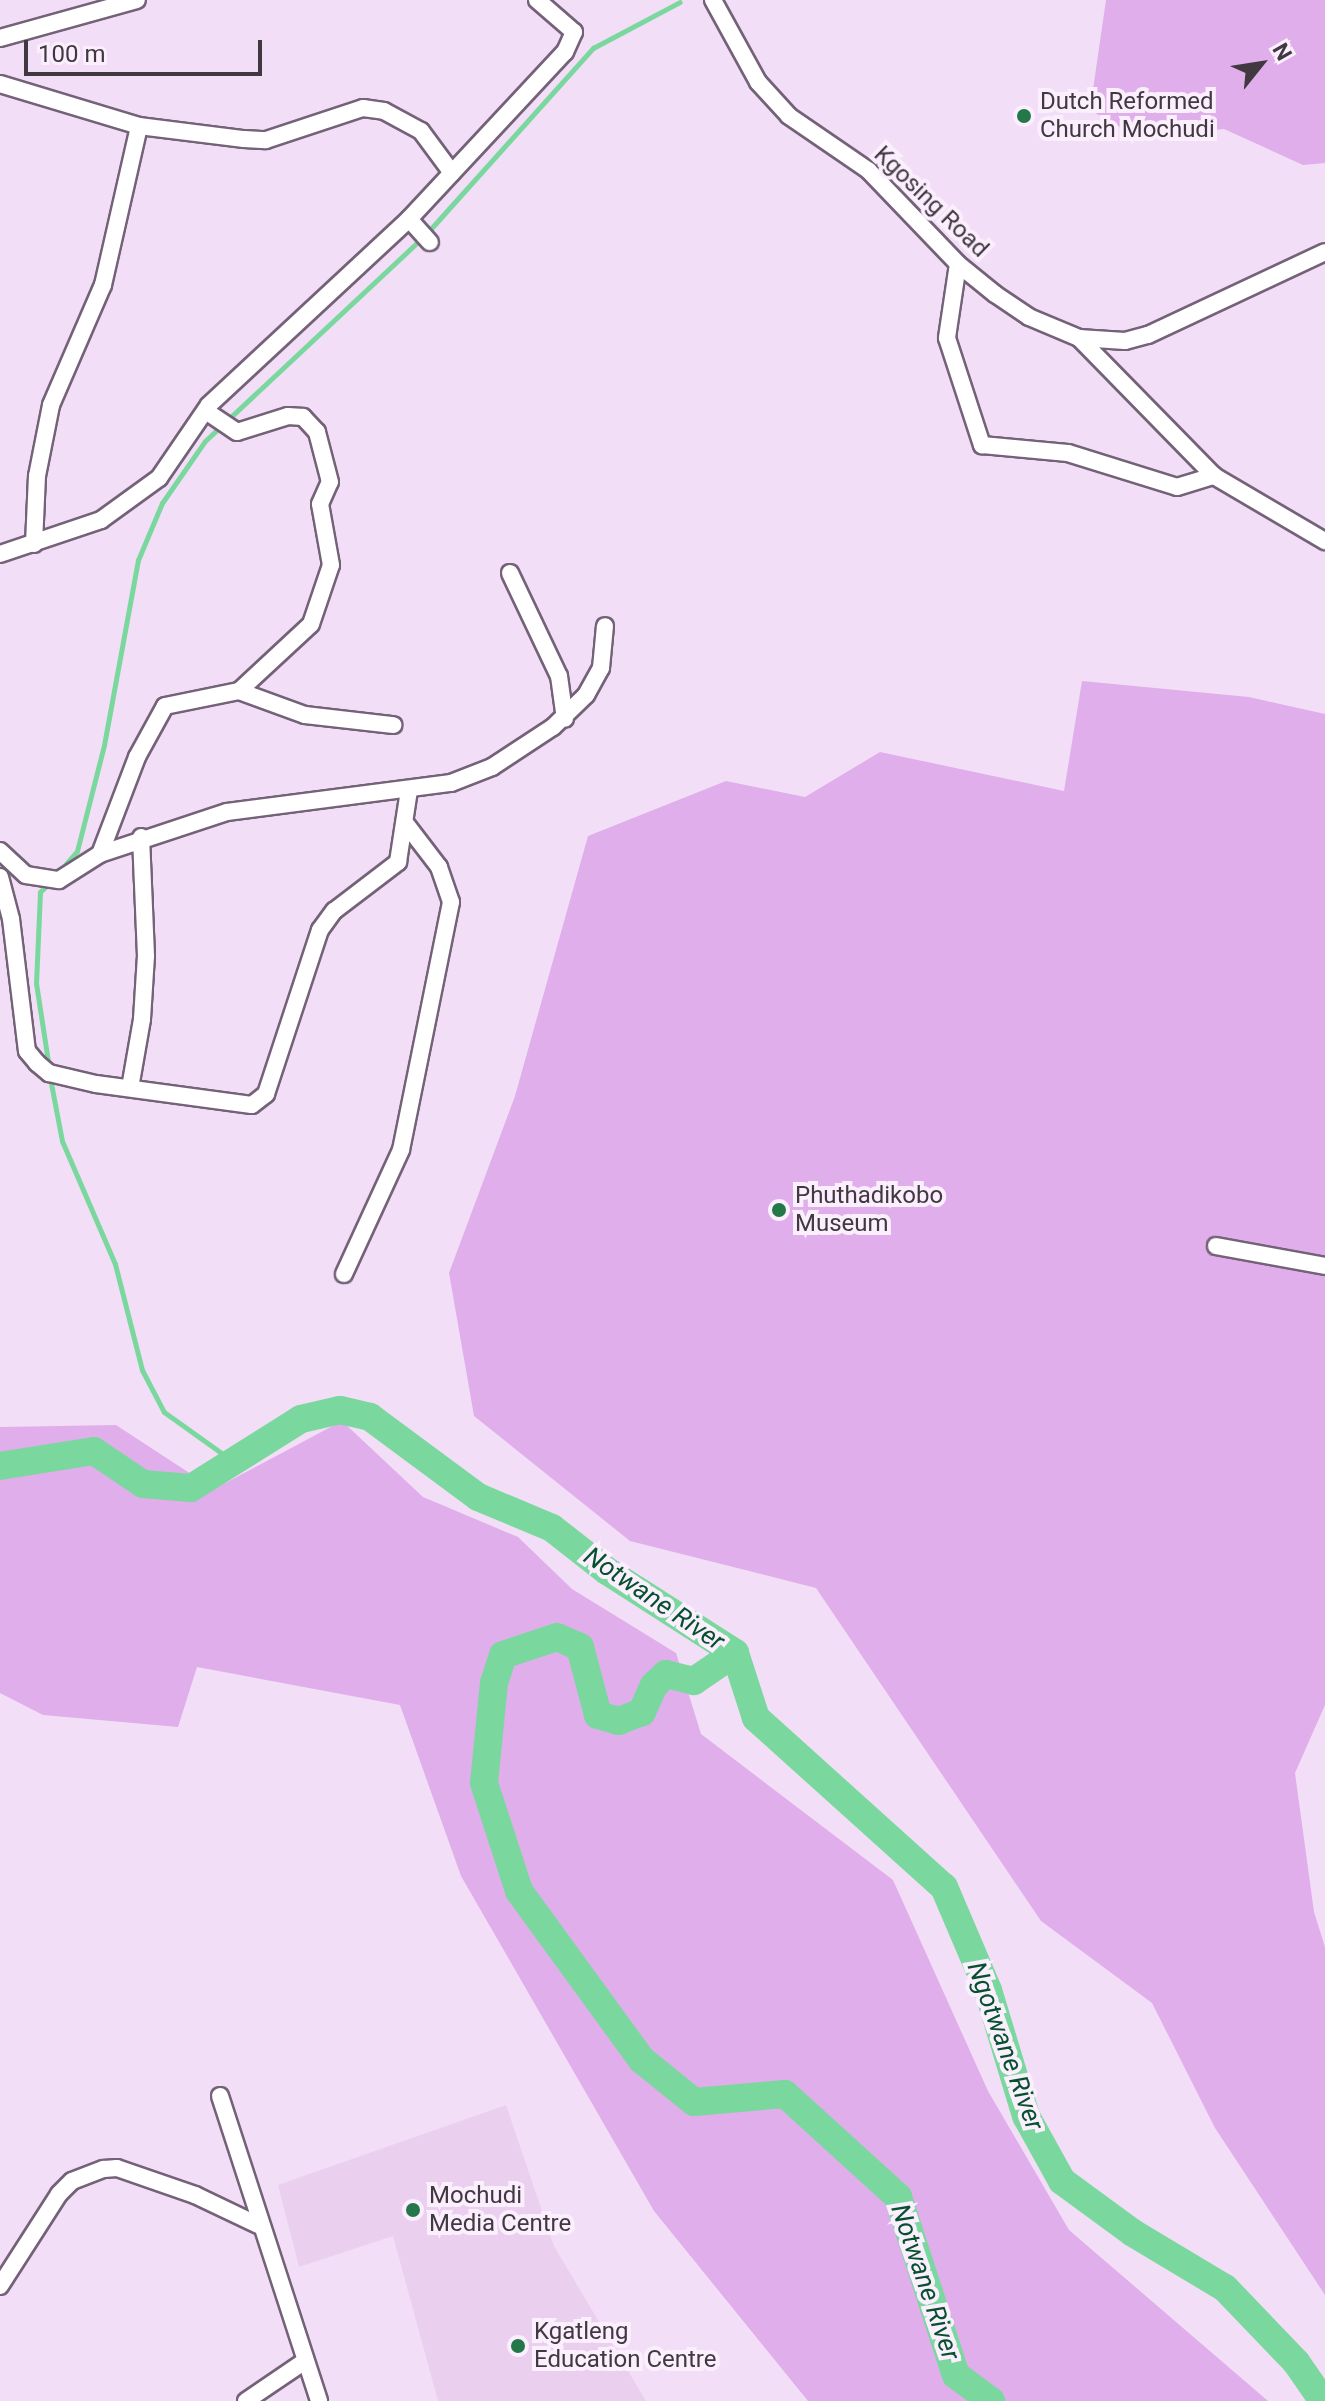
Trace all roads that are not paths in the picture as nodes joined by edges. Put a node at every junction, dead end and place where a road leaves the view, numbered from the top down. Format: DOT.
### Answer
graph roads {
  1 [pos="137,0"];
  2 [pos="537,0"];
  3 [pos="713,0"];
  4 [pos="0,38"];
  5 [pos="0,84"];
  6 [pos="139,126"];
  7 [pos="452,173"];
  8 [pos="412,222"];
  9 [pos="430,242"];
  10 [pos="1325,252"];
  11 [pos="958,264"];
  12 [pos="1079,338"];
  13 [pos="211,415"];
  14 [pos="1214,476"];
  15 [pos="1325,541"];
  16 [pos="34,544"];
  17 [pos="0,554"];
  18 [pos="510,573"];
  19 [pos="605,626"];
  20 [pos="239,691"];
  21 [pos="565,719"];
  22 [pos="393,725"];
  23 [pos="409,790"];
  24 [pos="406,824"];
  25 [pos="141,837"];
  26 [pos="100,854"];
  27 [pos="2,865"];
  28 [pos="11,919"];
  29 [pos="0,943"];
  30 [pos="130,1088"];
  31 [pos="1216,1246"];
  32 [pos="1325,1266"];
  33 [pos="344,1274"];
  34 [pos="220,2096"];
  35 [pos="258,2225"];
  36 [pos="0,2286"];
  37 [pos="305,2361"];
  38 [pos="246,2401"];
  39 [pos="319,2401"];
  1 -- 4 [label="street"];
  2 -- 7 [label="street"];
  3 -- 11 [label="street, Kgosing Road"];
  5 -- 6 [label="street"];
  6 -- 7 [label="street"];
  6 -- 16 [label="street"];
  7 -- 8 [label="street"];
  8 -- 9 [label="street"];
  8 -- 13 [label="street"];
  10 -- 12 [label="street"];
  11 -- 12 [label="street, Kgosing Road"];
  11 -- 14 [label="street"];
  12 -- 14 [label="street"];
  13 -- 16 [label="street"];
  13 -- 20 [label="street"];
  14 -- 15 [label="street"];
  16 -- 17 [label="street"];
  18 -- 21 [label="street"];
  19 -- 21 [label="street"];
  20 -- 22 [label="street"];
  20 -- 26 [label="street"];
  21 -- 23 [label="street"];
  23 -- 24 [label="street"];
  23 -- 25 [label="street"];
  24 -- 30 [label="street"];
  24 -- 33 [label="street"];
  25 -- 26 [label="street"];
  25 -- 30 [label="street"];
  26 -- 27 [label="street"];
  27 -- 28 [label="street"];
  28 -- 29 [label="street"];
  28 -- 30 [label="street"];
  31 -- 32 [label="street"];
  34 -- 35 [label="street"];
  35 -- 36 [label="street"];
  35 -- 37 [label="street"];
  37 -- 38 [label="street"];
  37 -- 39 [label="street"];
}
